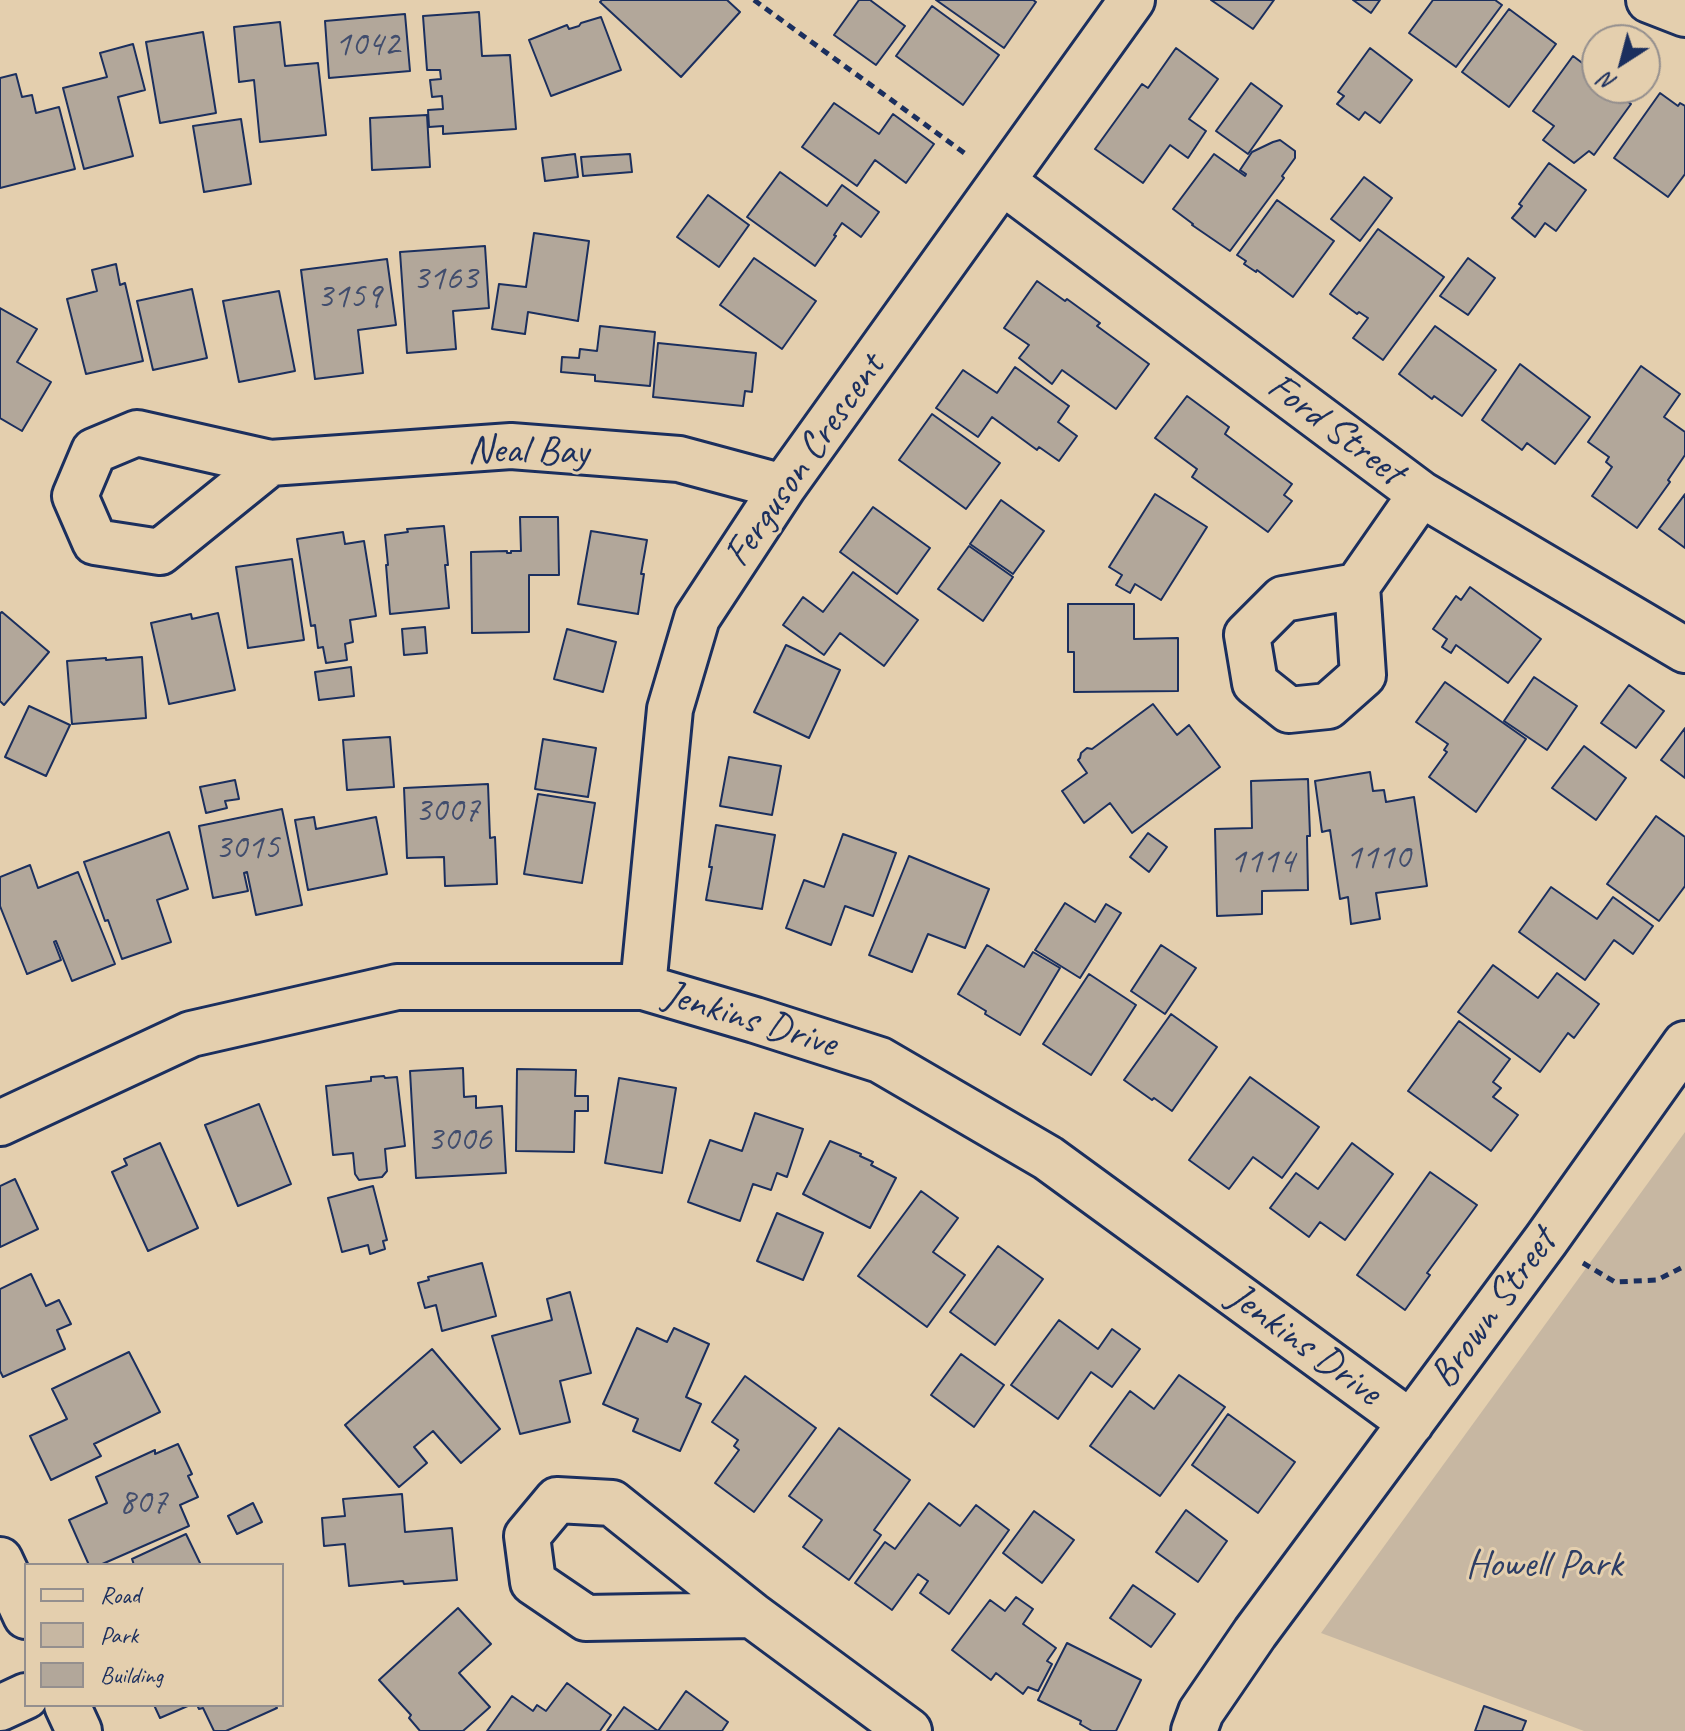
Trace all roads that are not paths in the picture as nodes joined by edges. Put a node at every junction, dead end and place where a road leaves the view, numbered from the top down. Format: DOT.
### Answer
graph roads {
  1 [pos="1132,0"];
  2 [pos="1649,0"];
  3 [pos="1685,14"];
  4 [pos="1003,182"];
  5 [pos="270,463"];
  6 [pos="783,487"];
  7 [pos="1421,494"];
  8 [pos="1357,586"];
  9 [pos="1685,650"];
  10 [pos="643,987"];
  11 [pos="1685,1044"];
  12 [pos="0,1123"];
  13 [pos="1411,1423"];
  14 [pos="0,1560"];
  15 [pos="24,1612"];
  16 [pos="752,1615"];
  17 [pos="24,1697"];
  18 [pos="68,1707"];
  19 [pos="0,1708"];
  20 [pos="79,1731"];
  21 [pos="909,1731"];
  22 [pos="1194,1731"];
  1 -- 4 [label="street, Ferguson Crescent"];
  2 -- 3 [label="street"];
  4 -- 6 [label="street, Ferguson Crescent"];
  4 -- 7 [label="street, Ford Street"];
  5 -- 6 [label="street, Neal Bay"];
  6 -- 10 [label="street, Ferguson Crescent"];
  7 -- 8 [label="street"];
  7 -- 9 [label="street, Ford Street"];
  10 -- 12 [label="street, Jenkins Drive"];
  10 -- 13 [label="street, Jenkins Drive"];
  11 -- 13 [label="street, Brown Street"];
  13 -- 22 [label="street, Brown Street"];
  14 -- 15 [label="street"];
  16 -- 16 [label="street"];
  16 -- 21 [label="street"];
  17 -- 19 [label="street"];
  18 -- 20 [label="street"];
}
